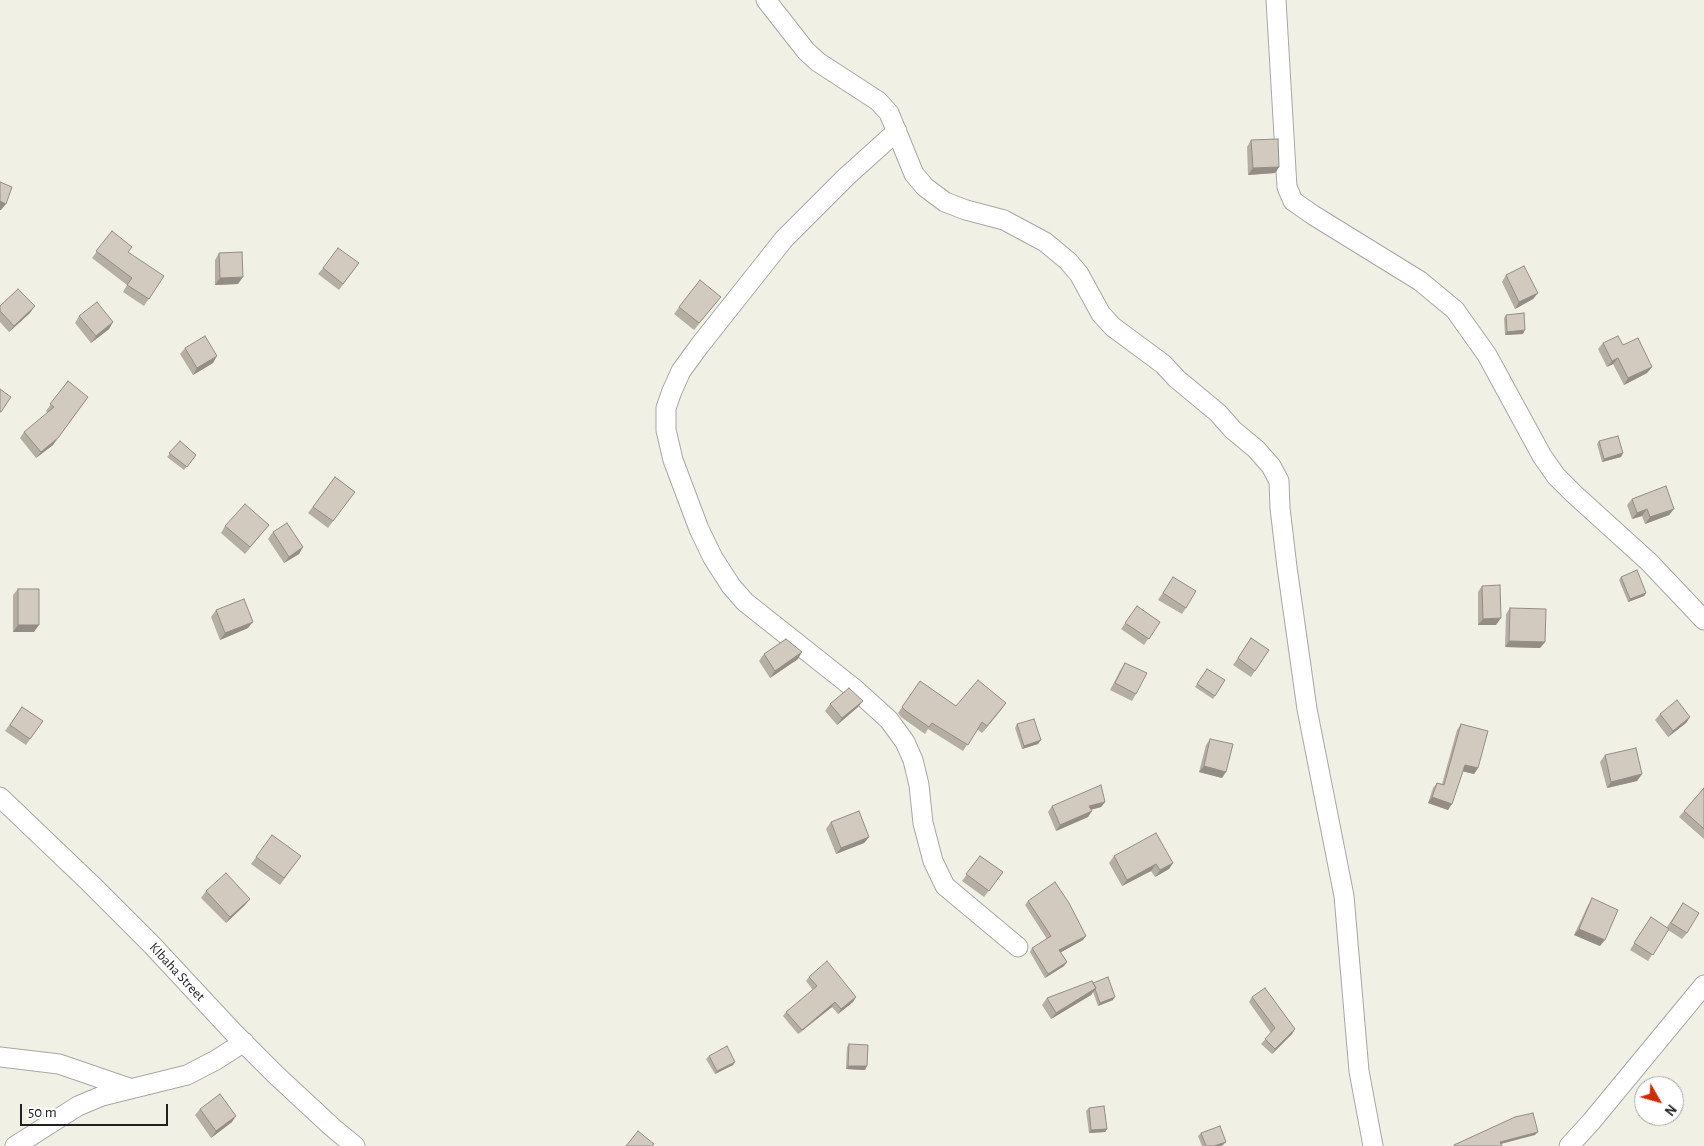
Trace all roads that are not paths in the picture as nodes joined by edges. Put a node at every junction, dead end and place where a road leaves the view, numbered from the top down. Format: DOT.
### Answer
graph roads {
  1 [pos="766,0"];
  2 [pos="1276,0"];
  3 [pos="897,131"];
  4 [pos="1704,620"];
  5 [pos="0,797"];
  6 [pos="1018,947"];
  7 [pos="1704,985"];
  8 [pos="244,1042"];
  9 [pos="0,1057"];
  10 [pos="129,1088"];
  11 [pos="15,1146"];
  12 [pos="355,1146"];
  13 [pos="1373,1146"];
  14 [pos="1569,1146"];
  1 -- 3 [label="street"];
  2 -- 4 [label="street"];
  3 -- 6 [label="street"];
  3 -- 13 [label="street"];
  5 -- 8 [label="street, KIbaha Street"];
  7 -- 14 [label="street"];
  8 -- 10 [label="street"];
  8 -- 12 [label="street, KIbaha Street"];
  9 -- 10 [label="street"];
  10 -- 11 [label="street"];
}
